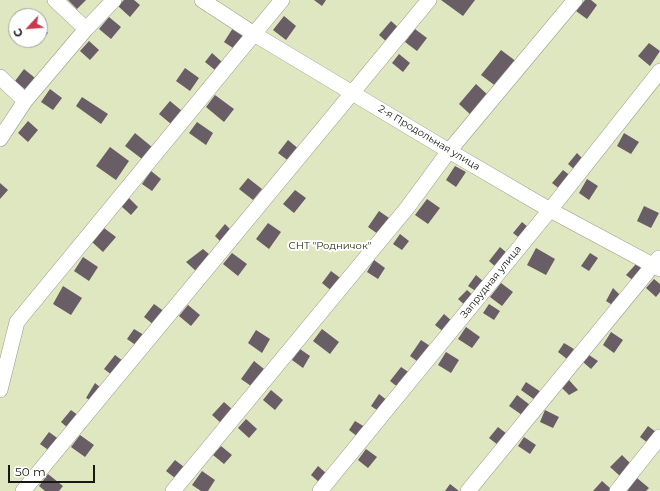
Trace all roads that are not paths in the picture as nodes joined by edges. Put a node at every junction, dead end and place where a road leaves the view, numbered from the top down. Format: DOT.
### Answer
graph roads {
  1 [pos="55,0"];
  2 [pos="114,0"];
  3 [pos="202,0"];
  4 [pos="282,0"];
  5 [pos="429,0"];
  6 [pos="575,0"];
  7 [pos="86,29"];
  8 [pos="254,34"];
  9 [pos="660,71"];
  10 [pos="0,77"];
  11 [pos="353,92"];
  12 [pos="25,101"];
  13 [pos="0,139"];
  14 [pos="449,151"];
  15 [pos="550,210"];
  16 [pos="658,264"];
  17 [pos="0,390"];
  18 [pos="660,437"];
  19 [pos="23,491"];
  20 [pos="173,491"];
  21 [pos="320,491"];
  22 [pos="468,491"];
  23 [pos="617,491"];
  1 -- 7 [label="lane"];
  2 -- 7 [label="lane"];
  3 -- 8 [label="lane, 2-я Продольная улица"];
  4 -- 8 [label="lane"];
  5 -- 11 [label="lane"];
  6 -- 14 [label="lane"];
  7 -- 12 [label="lane"];
  8 -- 11 [label="lane, 2-я Продольная улица"];
  8 -- 17 [label="lane"];
  9 -- 15 [label="lane, Запрудная улица"];
  10 -- 12 [label="lane"];
  11 -- 14 [label="lane, 2-я Продольная улица"];
  11 -- 19 [label="lane"];
  12 -- 13 [label="lane"];
  14 -- 15 [label="lane, 2-я Продольная улица"];
  14 -- 20 [label="lane"];
  15 -- 16 [label="lane, 2-я Продольная улица"];
  15 -- 21 [label="lane, Запрудная улица"];
  16 -- 22 [label="lane"];
  18 -- 23 [label="lane"];
}
